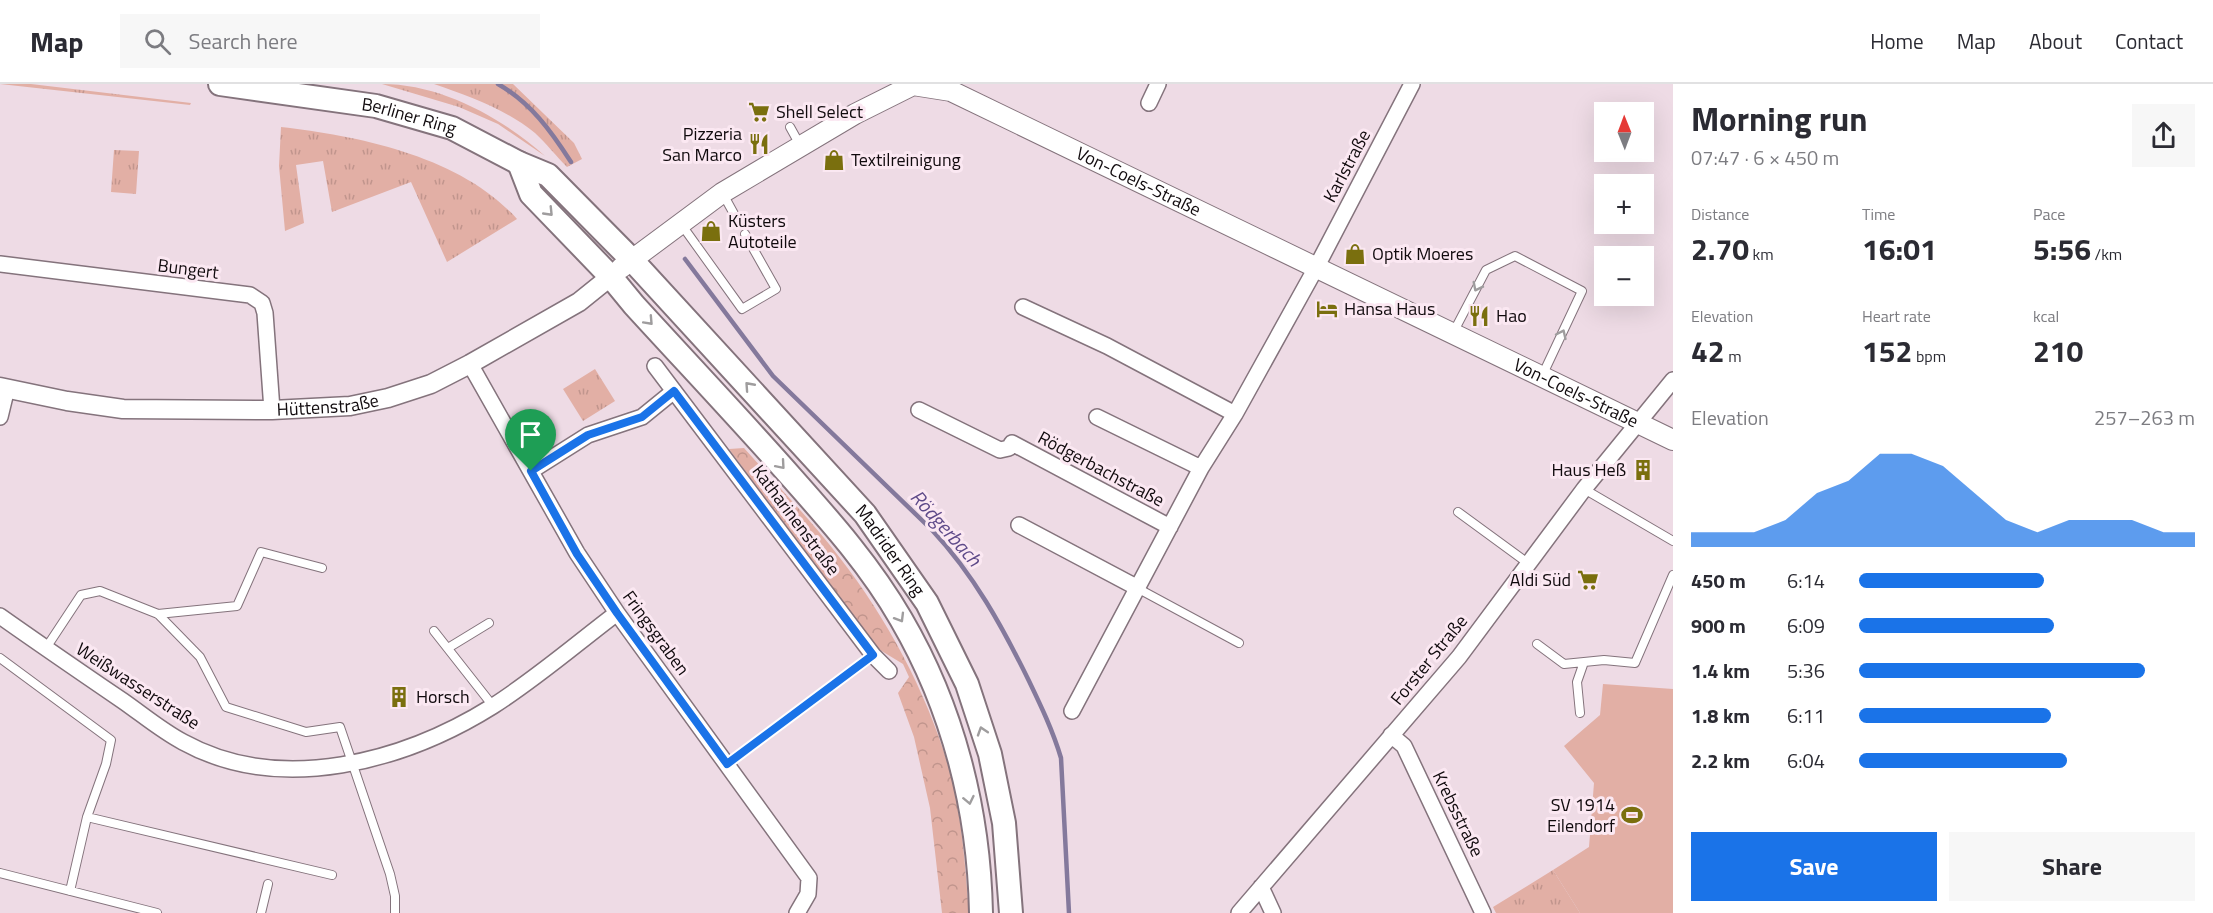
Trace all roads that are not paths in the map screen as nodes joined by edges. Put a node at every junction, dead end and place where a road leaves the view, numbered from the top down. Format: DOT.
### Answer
graph roads {
  1 [pos="220,84"];
  2 [pos="913,84"];
  3 [pos="1158,84"];
  4 [pos="1412,84"];
  5 [pos="1149,103"];
  6 [pos="790,127"];
  7 [pos="801,146"];
  8 [pos="722,193"];
  9 [pos="734,214"];
  10 [pos="680,223"];
  11 [pos="745,234"];
  12 [pos="0,264"];
  13 [pos="1317,266"];
  14 [pos="621,268"];
  15 [pos="1023,307"];
  16 [pos="1453,333"];
  17 [pos="471,364"];
  18 [pos="655,366"];
  19 [pos="1542,376"];
  20 [pos="1673,380"];
  21 [pos="3,387"];
  22 [pos="674,391"];
  23 [pos="272,410"];
  24 [pos="919,410"];
  25 [pos="1235,414"];
  26 [pos="0,417"];
  27 [pos="1097,417"];
  28 [pos="1639,423"];
  29 [pos="1673,440"];
  30 [pos="1201,468"];
  31 [pos="531,471"];
  32 [pos="1584,489"];
  33 [pos="1458,512"];
  34 [pos="1019,525"];
  35 [pos="1170,527"];
  36 [pos="1673,541"];
  37 [pos="1529,564"];
  38 [pos="322,568"];
  39 [pos="1673,575"];
  40 [pos="1136,587"];
  41 [pos="617,613"];
  42 [pos="158,614"];
  43 [pos="0,616"];
  44 [pos="489,623"];
  45 [pos="434,631"];
  46 [pos="1239,643"];
  47 [pos="1537,644"];
  48 [pos="448,648"];
  49 [pos="45,649"];
  50 [pos="873,655"];
  51 [pos="0,658"];
  52 [pos="1584,662"];
  53 [pos="889,670"];
  54 [pos="493,706"];
  55 [pos="1071,711"];
  56 [pos="1580,712"];
  57 [pos="1391,735"];
  58 [pos="727,764"];
  59 [pos="352,765"];
  60 [pos="87,817"];
  61 [pos="0,873"];
  62 [pos="332,875"];
  63 [pos="268,884"];
  64 [pos="1261,887"];
  65 [pos="70,891"];
  66 [pos="157,913"];
  67 [pos="261,913"];
  68 [pos="395,913"];
  69 [pos="797,913"];
  70 [pos="981,913"];
  71 [pos="1011,913"];
  72 [pos="1239,913"];
  73 [pos="1273,913"];
  74 [pos="1484,913"];
  1 -- 14 [label="main road, Berliner Ring"];
  2 -- 7 [label="main road, Von-Coels-Straße"];
  2 -- 13 [label="main road, Von-Coels-Straße"];
  3 -- 5 [label="street"];
  4 -- 13 [label="street, Karlstraße"];
  6 -- 7 [label="lane"];
  7 -- 8 [label="main road, Von-Coels-Straße"];
  8 -- 9 [label="lane"];
  8 -- 10 [label="main road, Von-Coels-Straße"];
  10 -- 11 [label="lane"];
  10 -- 14 [label="main road, Von-Coels-Straße"];
  12 -- 23 [label="street, Bungert"];
  13 -- 16 [label="main road, Von-Coels-Straße"];
  13 -- 25 [label="street, Rödgerbachstraße"];
  14 -- 17 [label="street, Hüttenstraße"];
  14 -- 70 [label="main road, Madrider Ring, one-way"];
  71 -- 14 [label="main road, Madrider Ring, one-way"];
  15 -- 25 [label="street"];
  16 -- 19 [label="main road, Von-Coels-Straße"];
  19 -- 16 [label="lane, one-way"];
  17 -- 23 [label="street, Hüttenstraße"];
  17 -- 31 [label="street, Fringsgraben"];
  18 -- 22 [label="street, Katharinenstraße"];
  19 -- 28 [label="main road, Von-Coels-Straße"];
  20 -- 28 [label="street, Forster Straße"];
  21 -- 23 [label="street, Hüttenstraße"];
  21 -- 26 [label="street"];
  22 -- 31 [label="street"];
  22 -- 50 [label="street, Katharinenstraße"];
  24 -- 35 [label="street, Rödgerbachstraße"];
  25 -- 30 [label="street, Rödgerbachstraße"];
  27 -- 30 [label="street"];
  28 -- 29 [label="main road, Von-Coels-Straße"];
  28 -- 32 [label="street, Forster Straße"];
  30 -- 35 [label="street, Rödgerbachstraße"];
  31 -- 41 [label="street, Fringsgraben"];
  32 -- 36 [label="lane"];
  32 -- 37 [label="street, Forster Straße"];
  33 -- 37 [label="lane"];
  34 -- 40 [label="street"];
  35 -- 40 [label="street, Rödgerbachstraße"];
  37 -- 57 [label="street, Forster Straße"];
  38 -- 42 [label="lane"];
  39 -- 52 [label="lane"];
  40 -- 46 [label="lane"];
  40 -- 55 [label="street, Rödgerbachstraße"];
  41 -- 54 [label="street, Weißwasserstraße"];
  41 -- 58 [label="street, Fringsgraben"];
  42 -- 49 [label="lane"];
  42 -- 59 [label="lane"];
  43 -- 49 [label="street, Weißwasserstraße"];
  44 -- 48 [label="lane"];
  45 -- 48 [label="lane"];
  47 -- 52 [label="lane"];
  48 -- 54 [label="lane"];
  49 -- 59 [label="street, Weißwasserstraße"];
  50 -- 53 [label="street, Katharinenstraße"];
  50 -- 58 [label="lane"];
  51 -- 60 [label="lane"];
  52 -- 56 [label="lane"];
  54 -- 59 [label="street, Weißwasserstraße"];
  57 -- 64 [label="street, Forster Straße"];
  57 -- 74 [label="street, Krebsstraße"];
  58 -- 69 [label="street, Fringsgraben"];
  59 -- 68 [label="lane"];
  60 -- 62 [label="lane"];
  60 -- 65 [label="lane"];
  61 -- 65 [label="lane"];
  63 -- 67 [label="lane"];
  64 -- 72 [label="street, Forster Straße"];
  64 -- 73 [label="street"];
  65 -- 66 [label="lane"];
}
